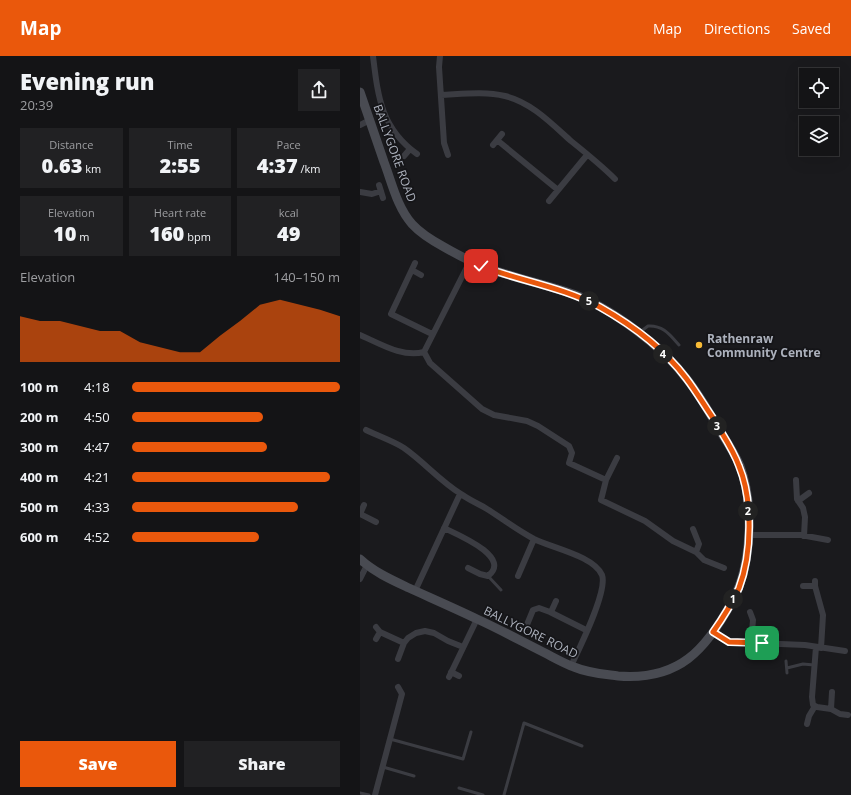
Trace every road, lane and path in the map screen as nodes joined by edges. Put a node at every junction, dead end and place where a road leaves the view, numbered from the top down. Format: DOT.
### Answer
graph roads {
  1 [pos="373,56"];
  2 [pos="440,56"];
  3 [pos="360,92"];
  4 [pos="441,95"];
  5 [pos="370,120"];
  6 [pos="360,125"];
  7 [pos="502,134"];
  8 [pos="497,140"];
  9 [pos="492,145"];
  10 [pos="410,148"];
  11 [pos="417,154"];
  12 [pos="448,155"];
  13 [pos="588,155"];
  14 [pos="404,156"];
  15 [pos="615,179"];
  16 [pos="558,190"];
  17 [pos="360,192"];
  18 [pos="384,198"];
  19 [pos="549,201"];
  20 [pos="470,261"];
  21 [pos="415,263"];
  22 [pos="412,270"];
  23 [pos="421,275"];
  24 [pos="639,333"];
  25 [pos="432,334"];
  26 [pos="360,335"];
  27 [pos="679,345"];
  28 [pos="424,352"];
  29 [pos="366,430"];
  30 [pos="617,458"];
  31 [pos="606,480"];
  32 [pos="796,480"];
  33 [pos="809,493"];
  34 [pos="460,494"];
  35 [pos="798,501"];
  36 [pos="364,505"];
  37 [pos="360,514"];
  38 [pos="376,522"];
  39 [pos="444,528"];
  40 [pos="693,528"];
  41 [pos="748,535"];
  42 [pos="804,536"];
  43 [pos="534,539"];
  44 [pos="828,540"];
  45 [pos="696,552"];
  46 [pos="360,559"];
  47 [pos="367,565"];
  48 [pos="468,568"];
  49 [pos="724,568"];
  50 [pos="488,576"];
  51 [pos="518,576"];
  52 [pos="360,579"];
  53 [pos="803,586"];
  54 [pos="501,590"];
  55 [pos="415,591"];
  56 [pos="556,601"];
  57 [pos="551,612"];
  58 [pos="750,612"];
  59 [pos="477,619"];
  60 [pos="526,627"];
  61 [pos="586,630"];
  62 [pos="713,632"];
  63 [pos="376,639"];
  64 [pos="751,642"];
  65 [pos="404,643"];
  66 [pos="462,647"];
  67 [pos="818,648"];
  68 [pos="845,651"];
  69 [pos="398,659"];
  70 [pos="786,661"];
  71 [pos="814,665"];
  72 [pos="571,666"];
  73 [pos="787,668"];
  74 [pos="787,674"];
  75 [pos="459,676"];
  76 [pos="398,687"];
  77 [pos="832,692"];
  78 [pos="815,706"];
  79 [pos="831,708"];
  80 [pos="848,715"];
  81 [pos="807,724"];
  82 [pos="471,732"];
  83 [pos="390,739"];
  84 [pos="582,746"];
  85 [pos="383,767"];
  86 [pos="414,776"];
  87 [pos="459,788"];
  88 [pos="360,793"];
  89 [pos="369,795"];
  90 [pos="375,795"];
  91 [pos="483,795"];
  92 [pos="504,795"];
  1 -- 10 [label="street"];
  2 -- 4 [label="street"];
  3 -- 5 [label="street, BALLYGORE ROAD"];
  4 -- 12 [label="street"];
  4 -- 13 [label="street"];
  5 -- 6 [label="street"];
  5 -- 20 [label="street, BALLYGORE ROAD"];
  7 -- 8 [label="street"];
  8 -- 9 [label="street"];
  8 -- 16 [label="street"];
  10 -- 11 [label="street"];
  10 -- 14 [label="street"];
  13 -- 15 [label="street"];
  13 -- 16 [label="street"];
  16 -- 19 [label="street"];
  17 -- 18 [label="street"];
  20 -- 24 [label="street, BALLYGORE ROAD"];
  20 -- 25 [label="street"];
  21 -- 22 [label="street"];
  22 -- 23 [label="street"];
  22 -- 25 [label="street"];
  24 -- 27 [label="lane"];
  24 -- 41 [label="street, BALLYGORE ROAD"];
  25 -- 28 [label="street"];
  26 -- 28 [label="street"];
  28 -- 31 [label="street"];
  29 -- 34 [label="street"];
  30 -- 31 [label="street"];
  31 -- 45 [label="street"];
  32 -- 35 [label="street"];
  33 -- 35 [label="street"];
  34 -- 39 [label="street"];
  34 -- 43 [label="street"];
  35 -- 42 [label="street"];
  36 -- 37 [label="street"];
  37 -- 38 [label="street"];
  39 -- 50 [label="street"];
  39 -- 55 [label="street"];
  40 -- 45 [label="street"];
  41 -- 42 [label="street"];
  41 -- 62 [label="street, BALLYGORE ROAD"];
  42 -- 44 [label="street"];
  43 -- 51 [label="street"];
  43 -- 61 [label="street"];
  45 -- 49 [label="street"];
  46 -- 47 [label="street, BALLYGORE ROAD"];
  47 -- 52 [label="street"];
  47 -- 55 [label="street, BALLYGORE ROAD"];
  48 -- 50 [label="street"];
  50 -- 54 [label="lane"];
  53 -- 67 [label="street"];
  55 -- 59 [label="street, BALLYGORE ROAD"];
  56 -- 57 [label="street"];
  57 -- 60 [label="street"];
  57 -- 61 [label="street"];
  58 -- 64 [label="street"];
  59 -- 66 [label="street"];
  59 -- 72 [label="street, BALLYGORE ROAD"];
  61 -- 72 [label="street"];
  62 -- 64 [label="street"];
  62 -- 72 [label="street, BALLYGORE ROAD"];
  63 -- 65 [label="street"];
  64 -- 67 [label="street"];
  65 -- 66 [label="street"];
  65 -- 69 [label="street"];
  66 -- 75 [label="street"];
  67 -- 68 [label="street"];
  67 -- 71 [label="street"];
  70 -- 73 [label="lane"];
  71 -- 73 [label="lane"];
  71 -- 78 [label="street"];
  73 -- 74 [label="lane"];
  76 -- 83 [label="street"];
  77 -- 79 [label="street"];
  78 -- 79 [label="street"];
  78 -- 81 [label="street"];
  79 -- 80 [label="street"];
  82 -- 83 [label="lane"];
  83 -- 85 [label="street"];
  84 -- 92 [label="lane"];
  85 -- 86 [label="lane"];
  85 -- 90 [label="street"];
  87 -- 91 [label="lane"];
  88 -- 89 [label="lane"];
}
